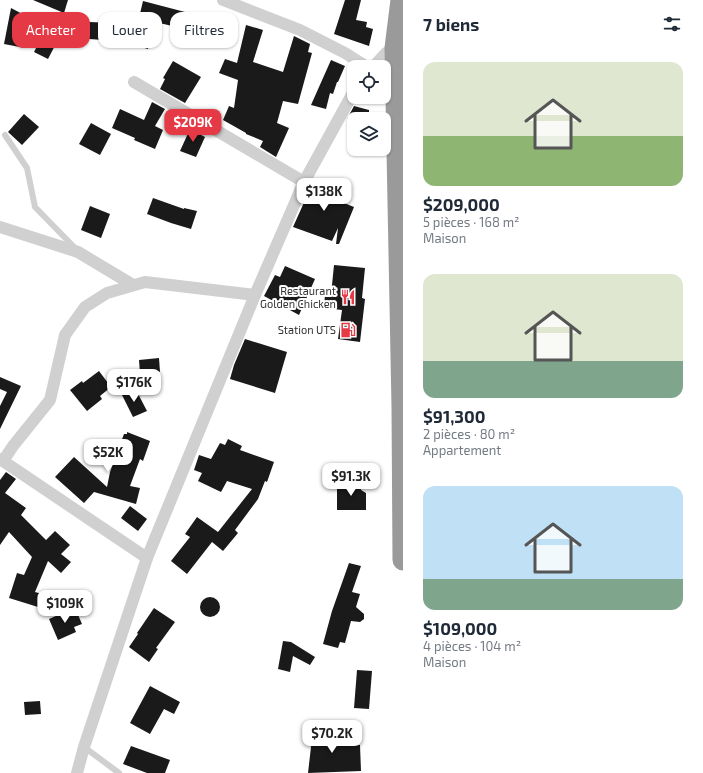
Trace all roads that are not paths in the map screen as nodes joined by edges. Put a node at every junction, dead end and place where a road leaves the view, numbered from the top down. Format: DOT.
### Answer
graph roads {
  1 [pos="222,0"];
  2 [pos="401,0"];
  3 [pos="395,48"];
  4 [pos="356,60"];
  5 [pos="380,60"];
  6 [pos="134,82"];
  7 [pos="347,104"];
  8 [pos="400,113"];
  9 [pos="5,135"];
  10 [pos="304,182"];
  11 [pos="0,227"];
  12 [pos="78,252"];
  13 [pos="133,285"];
  14 [pos="255,295"];
  15 [pos="1,460"];
  16 [pos="148,558"];
  17 [pos="403,560"];
  18 [pos="84,747"];
  19 [pos="77,773"];
  20 [pos="119,773"];
  1 -- 4 [label="street"];
  2 -- 3 [label="highway"];
  3 -- 5 [label="street"];
  3 -- 8 [label="highway"];
  6 -- 10 [label="street"];
  7 -- 10 [label="street"];
  8 -- 17 [label="highway"];
  9 -- 12 [label="lane"];
  10 -- 14 [label="street"];
  11 -- 12 [label="street"];
  12 -- 13 [label="street"];
  13 -- 14 [label="street"];
  13 -- 15 [label="street"];
  14 -- 16 [label="street"];
  15 -- 16 [label="street"];
  16 -- 18 [label="street"];
  18 -- 19 [label="street"];
  18 -- 20 [label="lane"];
}
